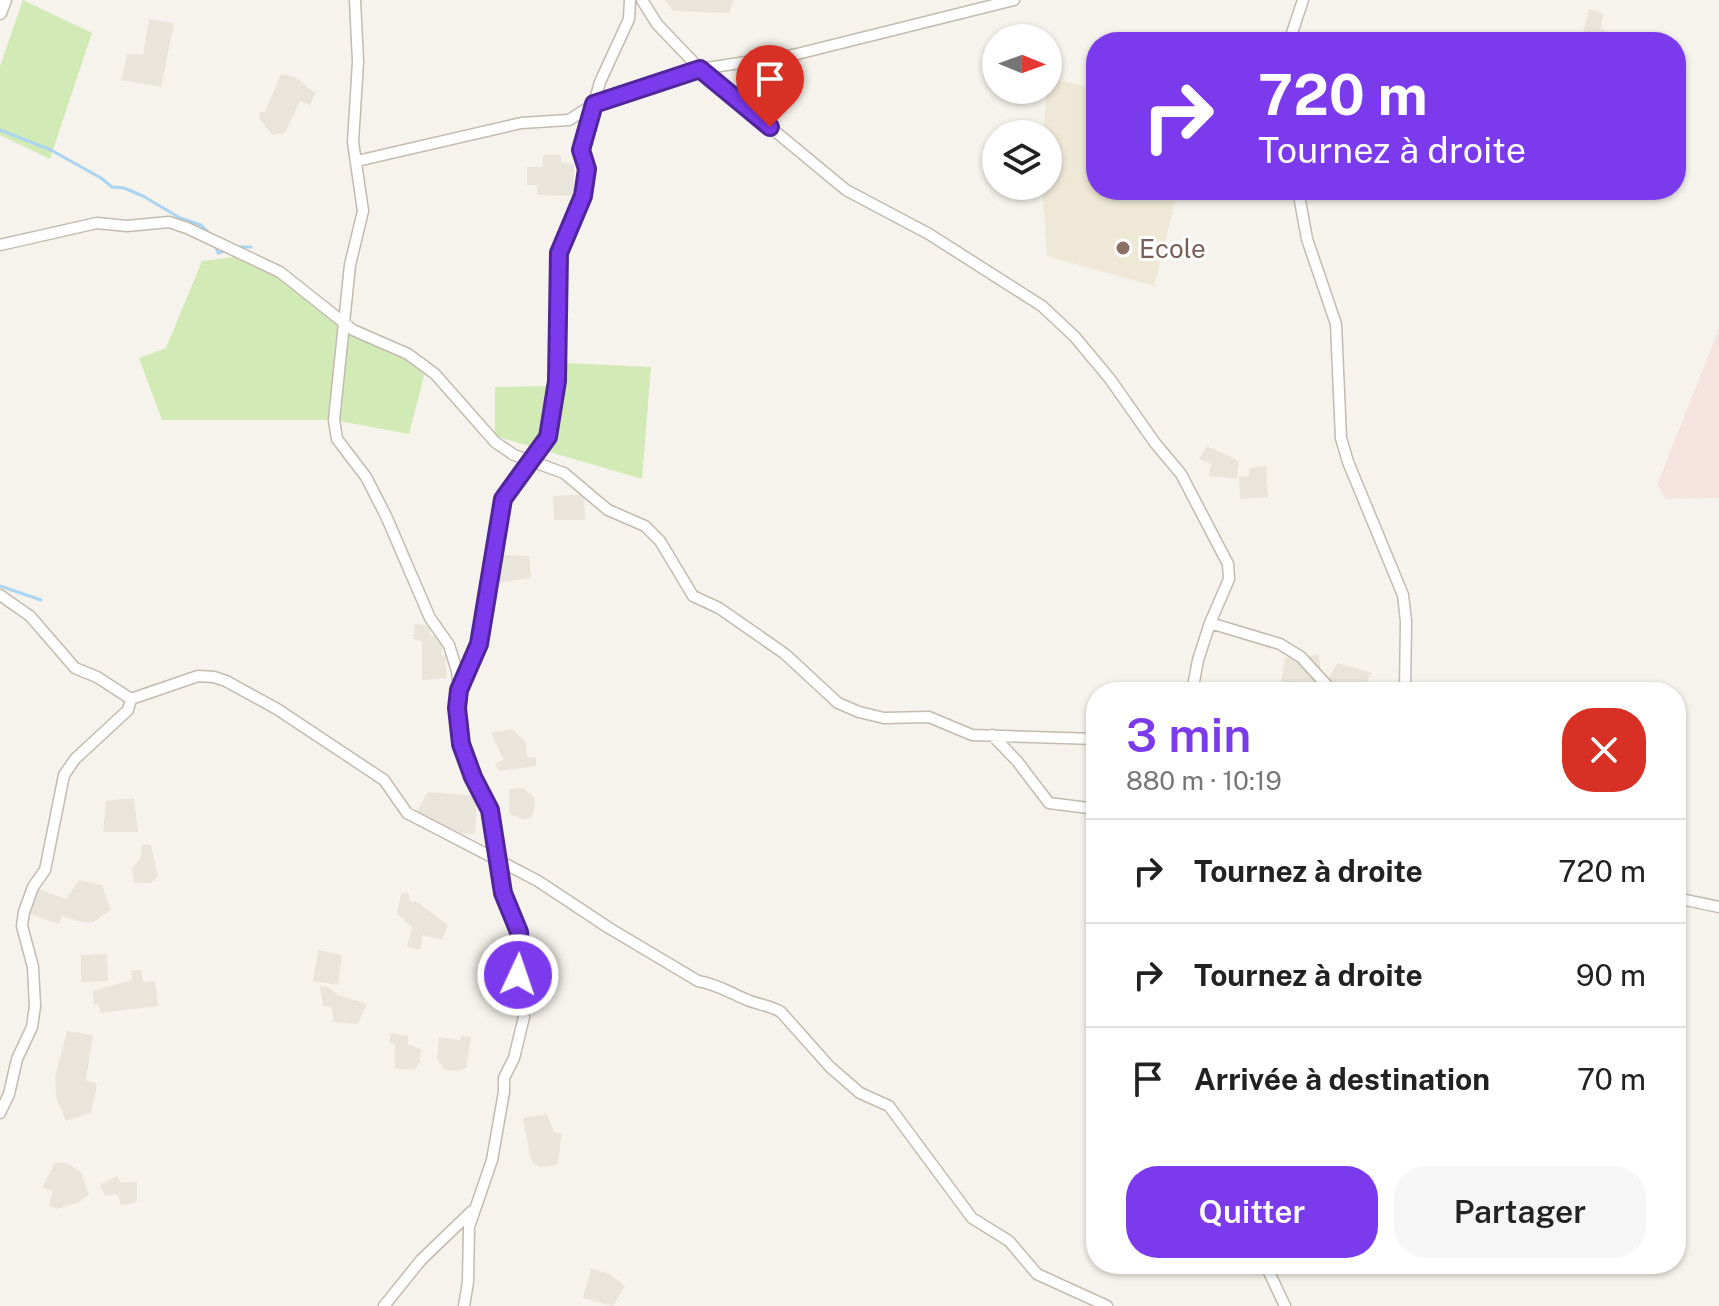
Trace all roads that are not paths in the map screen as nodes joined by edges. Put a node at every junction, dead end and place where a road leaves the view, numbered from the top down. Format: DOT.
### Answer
graph roads {
  1 [pos="5,0"];
  2 [pos="355,0"];
  3 [pos="630,0"];
  4 [pos="642,0"];
  5 [pos="1014,0"];
  6 [pos="1303,0"];
  7 [pos="0,13"];
  8 [pos="1292,32"];
  9 [pos="700,69"];
  10 [pos="594,104"];
  11 [pos="357,161"];
  12 [pos="1300,200"];
  13 [pos="0,245"];
  14 [pos="345,324"];
  15 [pos="528,461"];
  16 [pos="0,595"];
  17 [pos="1210,623"];
  18 [pos="1194,682"];
  19 [pos="1324,682"];
  20 [pos="1405,682"];
  21 [pos="459,690"];
  22 [pos="131,699"];
  23 [pos="992,735"];
  24 [pos="1086,739"];
  25 [pos="1086,808"];
  26 [pos="496,860"];
  27 [pos="1686,900"];
  28 [pos="1719,907"];
  29 [pos="0,1113"];
  30 [pos="474,1209"];
  31 [pos="1270,1274"];
  32 [pos="384,1306"];
  33 [pos="464,1306"];
  34 [pos="1107,1306"];
  35 [pos="1285,1306"];
  1 -- 7 [label="street"];
  2 -- 11 [label="street"];
  3 -- 10 [label="street"];
  4 -- 9 [label="street"];
  5 -- 9 [label="street"];
  6 -- 8 [label="street"];
  9 -- 10 [label="street"];
  9 -- 17 [label="street"];
  10 -- 11 [label="street"];
  10 -- 15 [label="street"];
  11 -- 14 [label="street"];
  12 -- 20 [label="street"];
  13 -- 14 [label="street"];
  14 -- 15 [label="street"];
  14 -- 21 [label="street"];
  15 -- 21 [label="street"];
  15 -- 23 [label="street"];
  16 -- 22 [label="street"];
  17 -- 18 [label="street"];
  17 -- 19 [label="street"];
  21 -- 26 [label="street"];
  22 -- 26 [label="street"];
  22 -- 29 [label="street"];
  23 -- 24 [label="street"];
  23 -- 25 [label="street"];
  26 -- 30 [label="street"];
  26 -- 34 [label="street"];
  27 -- 28 [label="street"];
  30 -- 32 [label="street"];
  30 -- 33 [label="street"];
  31 -- 35 [label="street"];
}
